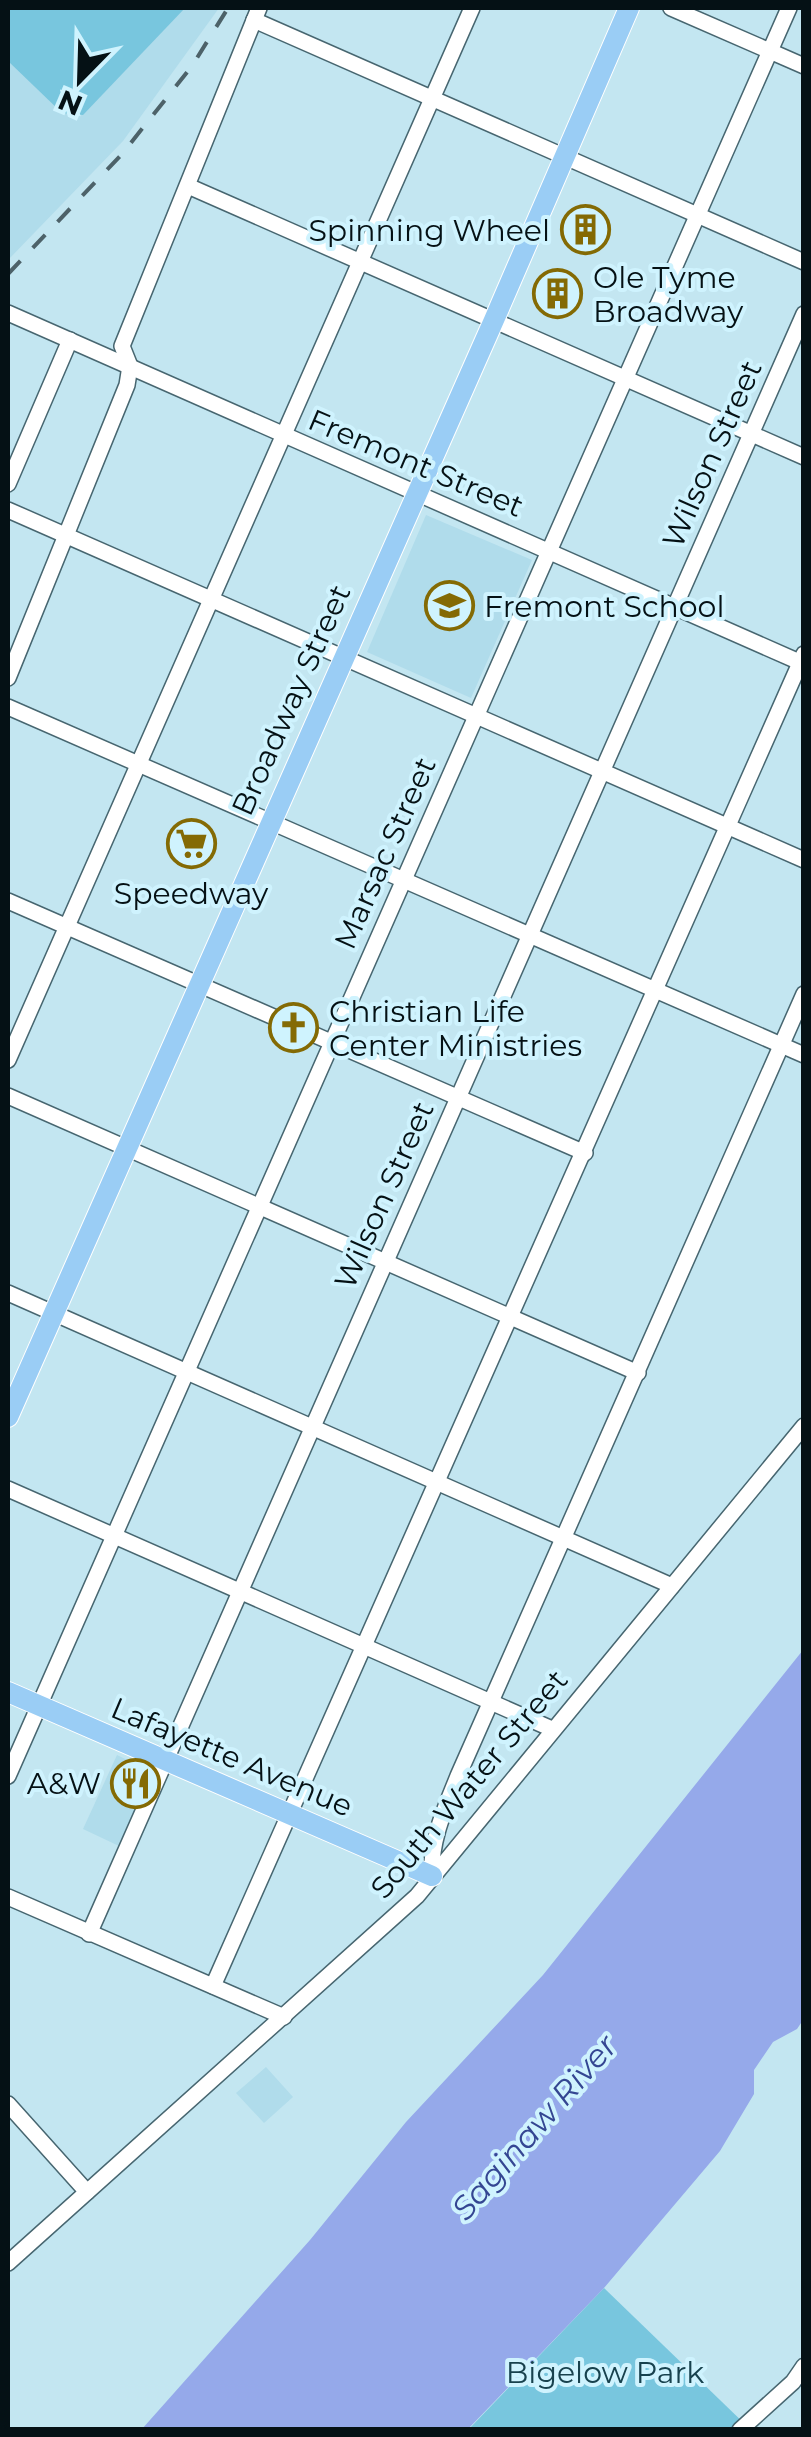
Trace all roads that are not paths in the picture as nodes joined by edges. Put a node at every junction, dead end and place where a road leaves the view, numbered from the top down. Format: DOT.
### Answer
graph roads {
  1 [pos="472,8"];
  2 [pos="628,8"];
  3 [pos="671,8"];
  4 [pos="789,8"];
  5 [pos="256,14"];
  6 [pos="769,52"];
  7 [pos="804,66"];
  8 [pos="432,98"];
  9 [pos="564,155"];
  10 [pos="188,186"];
  11 [pos="698,215"];
  12 [pos="360,262"];
  13 [pos="804,262"];
  14 [pos="8,313"];
  15 [pos="804,314"];
  16 [pos="494,320"];
  17 [pos="70,340"];
  18 [pos="130,366"];
  19 [pos="625,380"];
  20 [pos="750,434"];
  21 [pos="282,435"];
  22 [pos="804,458"];
  23 [pos="8,484"];
  24 [pos="416,492"];
  25 [pos="8,510"];
  26 [pos="67,536"];
  27 [pos="549,551"];
  28 [pos="211,600"];
  29 [pos="674,607"];
  30 [pos="343,658"];
  31 [pos="802,660"];
  32 [pos="8,678"];
  33 [pos="8,706"];
  34 [pos="476,717"];
  35 [pos="136,764"];
  36 [pos="602,770"];
  37 [pos="270,820"];
  38 [pos="728,826"];
  39 [pos="804,860"];
  40 [pos="404,881"];
  41 [pos="8,901"];
  42 [pos="66,926"];
  43 [pos="530,935"];
  44 [pos="198,984"];
  45 [pos="656,990"];
  46 [pos="804,994"];
  47 [pos="331,1042"];
  48 [pos="781,1045"];
  49 [pos="804,1055"];
  50 [pos="8,1060"];
  51 [pos="8,1096"];
  52 [pos="457,1098"];
  53 [pos="126,1148"];
  54 [pos="585,1154"];
  55 [pos="259,1206"];
  56 [pos="386,1262"];
  57 [pos="8,1293"];
  58 [pos="54,1312"];
  59 [pos="512,1318"];
  60 [pos="186,1372"];
  61 [pos="638,1373"];
  62 [pos="8,1417"];
  63 [pos="804,1426"];
  64 [pos="312,1428"];
  65 [pos="438,1483"];
  66 [pos="8,1489"];
  67 [pos="114,1536"];
  68 [pos="565,1538"];
  69 [pos="672,1586"];
  70 [pos="240,1592"];
  71 [pos="365,1646"];
  72 [pos="8,1692"];
  73 [pos="492,1702"];
  74 [pos="38,1706"];
  75 [pos="552,1729"];
  76 [pos="165,1760"];
  77 [pos="8,1776"];
  78 [pos="290,1814"];
  79 [pos="432,1876"];
  80 [pos="8,1897"];
  81 [pos="89,1934"];
  82 [pos="213,1986"];
  83 [pos="284,2017"];
  84 [pos="8,2104"];
  85 [pos="86,2192"];
  86 [pos="8,2263"];
  87 [pos="804,2366"];
  88 [pos="740,2430"];
  1 -- 8 [label="street"];
  2 -- 9 [label="main road, Broadway Street"];
  3 -- 6 [label="street"];
  4 -- 6 [label="street, Marsac Street"];
  5 -- 8 [label="street"];
  5 -- 10 [label="street"];
  6 -- 7 [label="street"];
  6 -- 11 [label="street, Marsac Street"];
  8 -- 9 [label="street"];
  8 -- 12 [label="street"];
  9 -- 11 [label="street"];
  9 -- 16 [label="main road, Broadway Street"];
  10 -- 12 [label="street"];
  10 -- 18 [label="street"];
  11 -- 13 [label="street"];
  11 -- 19 [label="street, Marsac Street"];
  12 -- 16 [label="street"];
  12 -- 21 [label="street"];
  14 -- 17 [label="street, Fremont Street"];
  15 -- 20 [label="street, Wilson Street"];
  16 -- 19 [label="street"];
  16 -- 24 [label="main road, Broadway Street"];
  17 -- 18 [label="street, Fremont Street"];
  17 -- 23 [label="street"];
  18 -- 21 [label="street, Fremont Street"];
  18 -- 26 [label="street"];
  19 -- 20 [label="street"];
  19 -- 27 [label="street, Marsac Street"];
  20 -- 22 [label="street"];
  20 -- 29 [label="street, Wilson Street"];
  21 -- 24 [label="street, Fremont Street"];
  21 -- 28 [label="street"];
  24 -- 27 [label="street, Fremont Street"];
  24 -- 30 [label="main road, Broadway Street"];
  25 -- 26 [label="street"];
  26 -- 28 [label="street"];
  26 -- 32 [label="street"];
  27 -- 29 [label="street, Fremont Street"];
  27 -- 34 [label="street, Marsac Street"];
  28 -- 30 [label="street"];
  28 -- 35 [label="street"];
  29 -- 31 [label="street, Fremont Street"];
  29 -- 36 [label="street, Wilson Street"];
  30 -- 34 [label="street"];
  30 -- 37 [label="main road, Broadway Street"];
  31 -- 38 [label="street"];
  33 -- 35 [label="street"];
  34 -- 36 [label="street"];
  34 -- 40 [label="street, Marsac Street"];
  35 -- 37 [label="street"];
  35 -- 42 [label="street"];
  36 -- 38 [label="street"];
  36 -- 43 [label="street, Wilson Street"];
  37 -- 40 [label="street"];
  37 -- 44 [label="main road, Broadway Street"];
  38 -- 39 [label="street"];
  38 -- 45 [label="street"];
  40 -- 43 [label="street"];
  40 -- 47 [label="street, Marsac Street"];
  41 -- 42 [label="street"];
  42 -- 44 [label="street"];
  42 -- 50 [label="street"];
  43 -- 45 [label="street"];
  43 -- 52 [label="street, Wilson Street"];
  44 -- 47 [label="street"];
  44 -- 53 [label="main road, Broadway Street"];
  45 -- 48 [label="street"];
  45 -- 54 [label="street"];
  46 -- 48 [label="street"];
  47 -- 52 [label="street"];
  47 -- 55 [label="street, Marsac Street"];
  48 -- 49 [label="street"];
  48 -- 61 [label="street"];
  51 -- 53 [label="street"];
  52 -- 54 [label="street"];
  52 -- 56 [label="street, Wilson Street"];
  53 -- 55 [label="street"];
  53 -- 58 [label="main road, Broadway Street"];
  54 -- 59 [label="street"];
  55 -- 56 [label="street"];
  55 -- 60 [label="street, Marsac Street"];
  56 -- 59 [label="street"];
  56 -- 64 [label="street, Wilson Street"];
  57 -- 58 [label="street"];
  58 -- 60 [label="street"];
  58 -- 62 [label="main road, Broadway Street"];
  59 -- 61 [label="street"];
  59 -- 65 [label="street"];
  60 -- 64 [label="street"];
  60 -- 67 [label="street, Marsac Street"];
  61 -- 68 [label="street"];
  63 -- 69 [label="street, South Water Street"];
  64 -- 65 [label="street"];
  64 -- 70 [label="street, Wilson Street"];
  65 -- 68 [label="street"];
  65 -- 71 [label="street"];
  66 -- 67 [label="street"];
  67 -- 70 [label="street"];
  67 -- 74 [label="street, Marsac Street"];
  68 -- 69 [label="street"];
  68 -- 73 [label="street"];
  69 -- 75 [label="street, South Water Street"];
  70 -- 71 [label="street"];
  70 -- 76 [label="street, Wilson Street"];
  71 -- 73 [label="street"];
  71 -- 78 [label="street"];
  72 -- 74 [label="main road, Lafayette Avenue"];
  73 -- 75 [label="street"];
  73 -- 79 [label="street"];
  74 -- 76 [label="main road, Lafayette Avenue"];
  74 -- 77 [label="street, Marsac Street"];
  75 -- 79 [label="street, South Water Street"];
  76 -- 78 [label="main road, Lafayette Avenue"];
  76 -- 81 [label="street, Wilson Street"];
  78 -- 79 [label="main road, Lafayette Avenue"];
  78 -- 82 [label="street"];
  79 -- 83 [label="street, South Water Street"];
  80 -- 81 [label="street"];
  81 -- 82 [label="street"];
  82 -- 83 [label="street"];
  83 -- 85 [label="street, South Water Street"];
  84 -- 85 [label="street"];
  85 -- 86 [label="street, South Water Street"];
  87 -- 88 [label="street"];
}
